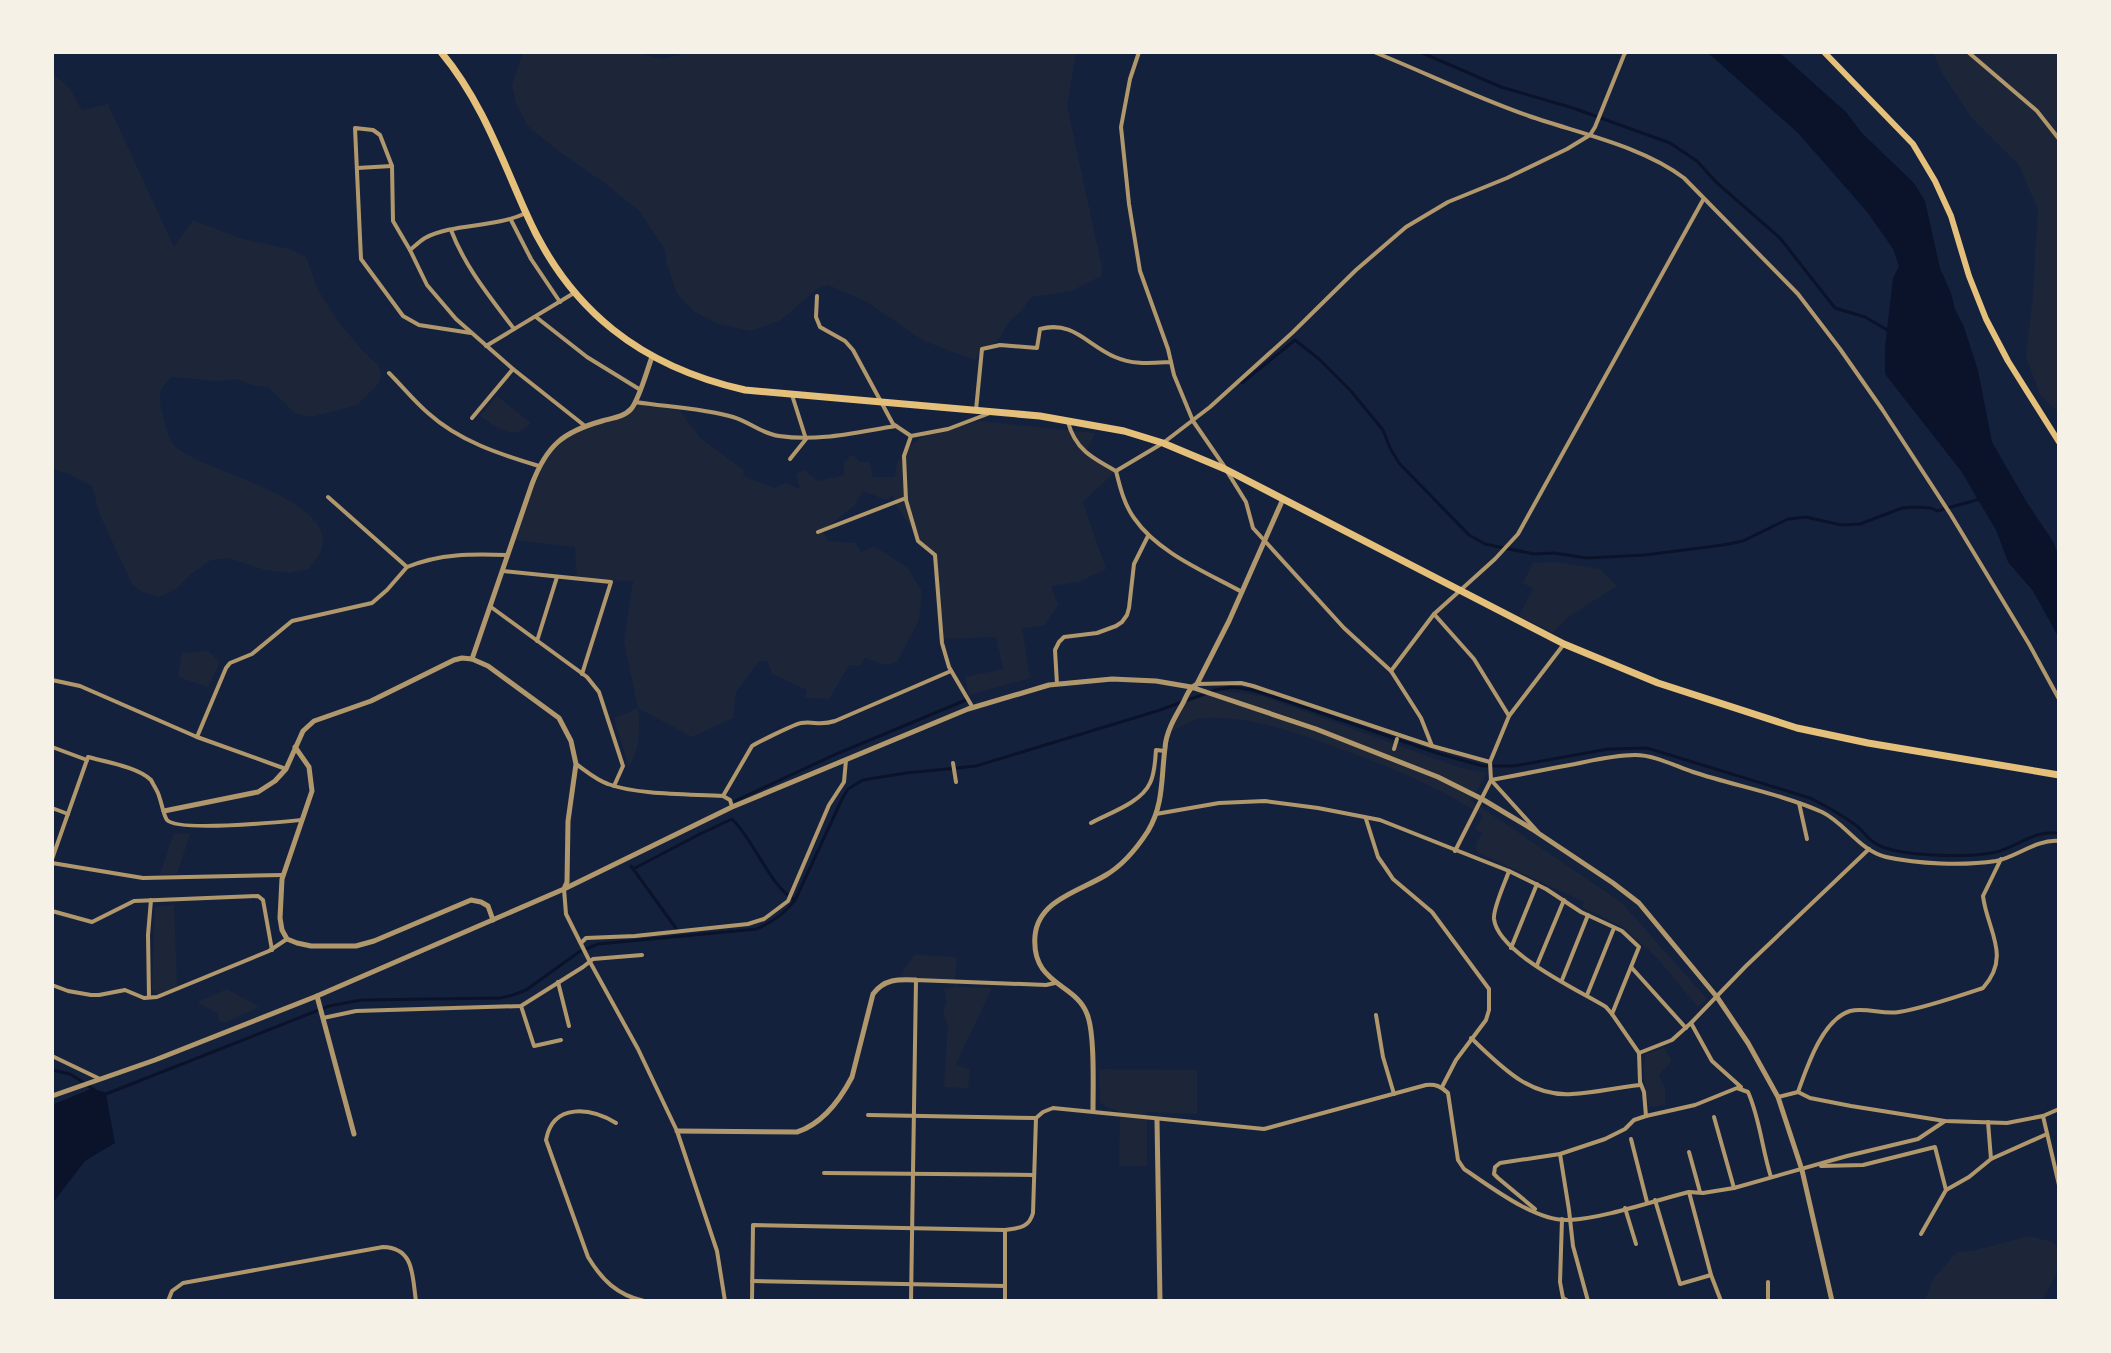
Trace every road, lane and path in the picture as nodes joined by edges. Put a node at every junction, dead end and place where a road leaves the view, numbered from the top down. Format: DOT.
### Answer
graph roads {
  1 [pos="441,52"];
  2 [pos="1139,52"];
  3 [pos="1374,52"];
  4 [pos="1824,52"];
  5 [pos="1968,52"];
  6 [pos="1623,53"];
  7 [pos="1590,135"];
  8 [pos="2059,139"];
  9 [pos="392,166"];
  10 [pos="357,168"];
  11 [pos="1703,199"];
  12 [pos="526,213"];
  13 [pos="511,220"];
  14 [pos="451,230"];
  15 [pos="410,250"];
  16 [pos="574,293"];
  17 [pos="817,296"];
  18 [pos="560,302"];
  19 [pos="536,317"];
  20 [pos="514,329"];
  21 [pos="471,333"];
  22 [pos="486,346"];
  23 [pos="652,357"];
  24 [pos="1171,362"];
  25 [pos="513,369"];
  26 [pos="389,373"];
  27 [pos="639,389"];
  28 [pos="792,395"];
  29 [pos="635,402"];
  30 [pos="881,403"];
  31 [pos="976,410"];
  32 [pos="994,412"];
  33 [pos="472,418"];
  34 [pos="1068,421"];
  35 [pos="1193,421"];
  36 [pos="585,426"];
  37 [pos="896,426"];
  38 [pos="911,436"];
  39 [pos="806,439"];
  40 [pos="2059,442"];
  41 [pos="1163,443"];
  42 [pos="790,459"];
  43 [pos="539,466"];
  44 [pos="1225,469"];
  45 [pos="1116,471"];
  46 [pos="328,497"];
  47 [pos="906,498"];
  48 [pos="1283,499"];
  49 [pos="818,532"];
  50 [pos="1148,536"];
  51 [pos="1265,542"];
  52 [pos="508,555"];
  53 [pos="407,567"];
  54 [pos="503,571"];
  55 [pos="557,577"];
  56 [pos="1458,591"];
  57 [pos="1242,592"];
  58 [pos="491,607"];
  59 [pos="1434,614"];
  60 [pos="537,641"];
  61 [pos="1564,644"];
  62 [pos="472,659"];
  63 [pos="951,671"];
  64 [pos="1391,671"];
  65 [pos="582,674"];
  66 [pos="52,680"];
  67 [pos="1057,684"];
  68 [pos="1194,686"];
  69 [pos="2059,699"];
  70 [pos="973,708"];
  71 [pos="1509,716"];
  72 [pos="197,737"];
  73 [pos="1397,739"];
  74 [pos="1432,746"];
  75 [pos="52,747"];
  76 [pos="295,747"];
  77 [pos="1394,749"];
  78 [pos="1165,751"];
  79 [pos="87,760"];
  80 [pos="846,760"];
  81 [pos="1490,762"];
  82 [pos="953,763"];
  83 [pos="576,764"];
  84 [pos="286,769"];
  85 [pos="2059,775"];
  86 [pos="1491,780"];
  87 [pos="956,782"];
  88 [pos="614,786"];
  89 [pos="723,796"];
  90 [pos="1482,799"];
  91 [pos="1799,803"];
  92 [pos="732,807"];
  93 [pos="52,808"];
  94 [pos="164,811"];
  95 [pos="68,814"];
  96 [pos="1156,814"];
  97 [pos="1365,818"];
  98 [pos="301,820"];
  99 [pos="1091,823"];
  100 [pos="1541,835"];
  101 [pos="1807,839"];
  102 [pos="2059,841"];
  103 [pos="1869,849"];
  104 [pos="1455,851"];
  105 [pos="2001,859"];
  106 [pos="52,861"];
  107 [pos="1509,871"];
  108 [pos="283,875"];
  109 [pos="1537,884"];
  110 [pos="564,889"];
  111 [pos="151,900"];
  112 [pos="1564,900"];
  113 [pos="52,911"];
  114 [pos="1588,915"];
  115 [pos="493,920"];
  116 [pos="1614,928"];
  117 [pos="287,939"];
  118 [pos="581,943"];
  119 [pos="1511,948"];
  120 [pos="272,950"];
  121 [pos="642,955"];
  122 [pos="590,962"];
  123 [pos="1536,965"];
  124 [pos="1631,967"];
  125 [pos="916,980"];
  126 [pos="1561,980"];
  127 [pos="558,982"];
  128 [pos="1055,983"];
  129 [pos="52,985"];
  130 [pos="1587,995"];
  131 [pos="317,996"];
  132 [pos="1717,997"];
  133 [pos="149,998"];
  134 [pos="521,1006"];
  135 [pos="1612,1014"];
  136 [pos="1376,1015"];
  137 [pos="323,1018"];
  138 [pos="1691,1023"];
  139 [pos="569,1026"];
  140 [pos="1686,1028"];
  141 [pos="1471,1038"];
  142 [pos="561,1040"];
  143 [pos="1639,1053"];
  144 [pos="52,1056"];
  145 [pos="97,1080"];
  146 [pos="1641,1085"];
  147 [pos="1442,1087"];
  148 [pos="1743,1089"];
  149 [pos="1798,1092"];
  150 [pos="1394,1094"];
  151 [pos="52,1096"];
  152 [pos="1778,1097"];
  153 [pos="2059,1109"];
  154 [pos="1093,1111"];
  155 [pos="868,1115"];
  156 [pos="914,1115"];
  157 [pos="1646,1116"];
  158 [pos="2043,1116"];
  159 [pos="1714,1117"];
  160 [pos="1036,1118"];
  161 [pos="1157,1120"];
  162 [pos="1945,1121"];
  163 [pos="1988,1122"];
  164 [pos="616,1123"];
  165 [pos="677,1131"];
  166 [pos="354,1134"];
  167 [pos="2047,1134"];
  168 [pos="1631,1139"];
  169 [pos="1689,1152"];
  170 [pos="1560,1154"];
  171 [pos="1991,1159"];
  172 [pos="1814,1166"];
  173 [pos="1802,1170"];
  174 [pos="824,1173"];
  175 [pos="913,1174"];
  176 [pos="1034,1175"];
  177 [pos="1771,1177"];
  178 [pos="2059,1185"];
  179 [pos="1734,1188"];
  180 [pos="1946,1190"];
  181 [pos="1689,1192"];
  182 [pos="1700,1193"];
  183 [pos="1655,1200"];
  184 [pos="1647,1202"];
  185 [pos="1625,1208"];
  186 [pos="1541,1214"];
  187 [pos="1565,1220"];
  188 [pos="912,1228"];
  189 [pos="1005,1230"];
  190 [pos="1921,1234"];
  191 [pos="1636,1244"];
  192 [pos="1711,1275"];
  193 [pos="752,1281"];
  194 [pos="1768,1282"];
  195 [pos="911,1284"];
  196 [pos="1005,1286"];
  197 [pos="168,1301"];
  198 [pos="416,1301"];
  199 [pos="644,1301"];
  200 [pos="725,1301"];
  201 [pos="752,1301"];
  202 [pos="911,1301"];
  203 [pos="1005,1301"];
  204 [pos="1160,1301"];
  205 [pos="1568,1301"];
  206 [pos="1588,1301"];
  207 [pos="1721,1301"];
  208 [pos="1768,1301"];
  209 [pos="1832,1301"];
  1 -- 12 [label="highway"];
  2 -- 24 [label="street"];
  3 -- 7 [label="street"];
  4 -- 40 [label="main road"];
  5 -- 8 [label="street"];
  6 -- 7 [label="street"];
  7 -- 11 [label="street"];
  7 -- 35 [label="street"];
  9 -- 10 [label="street"];
  9 -- 10 [label="street"];
  9 -- 15 [label="street"];
  10 -- 21 [label="street"];
  11 -- 56 [label="street"];
  11 -- 69 [label="street"];
  12 -- 13 [label="street"];
  12 -- 16 [label="highway"];
  13 -- 14 [label="street"];
  13 -- 18 [label="street"];
  14 -- 15 [label="street"];
  14 -- 20 [label="street"];
  15 -- 21 [label="street"];
  16 -- 18 [label="street"];
  16 -- 23 [label="highway"];
  17 -- 30 [label="street"];
  18 -- 19 [label="street"];
  19 -- 20 [label="street"];
  19 -- 27 [label="street"];
  20 -- 22 [label="street"];
  21 -- 22 [label="street"];
  22 -- 25 [label="street"];
  23 -- 27 [label="street"];
  23 -- 28 [label="highway"];
  24 -- 31 [label="street"];
  24 -- 35 [label="street"];
  25 -- 33 [label="street"];
  25 -- 36 [label="street"];
  26 -- 43 [label="street"];
  27 -- 29 [label="street"];
  28 -- 30 [label="highway"];
  28 -- 39 [label="street"];
  29 -- 36 [label="street"];
  29 -- 39 [label="street"];
  30 -- 31 [label="highway"];
  30 -- 37 [label="street"];
  31 -- 32 [label="highway"];
  32 -- 34 [label="highway"];
  32 -- 38 [label="street"];
  34 -- 41 [label="highway"];
  34 -- 45 [label="street"];
  35 -- 41 [label="street"];
  35 -- 44 [label="street"];
  36 -- 43 [label="street"];
  37 -- 38 [label="street"];
  37 -- 39 [label="street"];
  38 -- 47 [label="street"];
  39 -- 42 [label="street"];
  41 -- 44 [label="highway"];
  41 -- 45 [label="street"];
  43 -- 52 [label="street"];
  44 -- 48 [label="highway"];
  44 -- 51 [label="street"];
  45 -- 50 [label="street"];
  46 -- 53 [label="street"];
  47 -- 49 [label="street"];
  47 -- 63 [label="street"];
  48 -- 51 [label="street"];
  48 -- 56 [label="highway"];
  50 -- 57 [label="street"];
  50 -- 67 [label="street"];
  51 -- 57 [label="street"];
  51 -- 64 [label="street"];
  52 -- 53 [label="street"];
  52 -- 54 [label="street"];
  53 -- 72 [label="street"];
  54 -- 55 [label="street"];
  54 -- 58 [label="street"];
  55 -- 60 [label="street"];
  55 -- 65 [label="street"];
  56 -- 59 [label="street"];
  56 -- 61 [label="highway"];
  57 -- 68 [label="street"];
  58 -- 60 [label="street"];
  58 -- 62 [label="street"];
  59 -- 64 [label="street"];
  59 -- 71 [label="street"];
  60 -- 65 [label="street"];
  61 -- 71 [label="street"];
  61 -- 85 [label="highway"];
  62 -- 76 [label="street"];
  62 -- 83 [label="street"];
  63 -- 70 [label="street"];
  63 -- 89 [label="street"];
  64 -- 74 [label="street"];
  65 -- 88 [label="street"];
  66 -- 72 [label="street"];
  67 -- 68 [label="street"];
  67 -- 70 [label="street"];
  68 -- 74 [label="street"];
  68 -- 78 [label="street"];
  68 -- 90 [label="street"];
  70 -- 80 [label="street"];
  71 -- 81 [label="street"];
  72 -- 84 [label="street"];
  73 -- 77 [label="street"];
  74 -- 81 [label="street"];
  75 -- 79 [label="street"];
  76 -- 84 [label="street"];
  76 -- 98 [label="street"];
  78 -- 96 [label="street"];
  78 -- 99 [label="street"];
  79 -- 94 [label="street"];
  79 -- 95 [label="street"];
  80 -- 92 [label="street"];
  80 -- 118 [label="street"];
  81 -- 86 [label="street"];
  82 -- 87 [label="street"];
  83 -- 88 [label="street"];
  83 -- 110 [label="street"];
  84 -- 94 [label="street"];
  86 -- 90 [label="street"];
  86 -- 91 [label="street"];
  86 -- 100 [label="street"];
  88 -- 89 [label="street"];
  89 -- 92 [label="street"];
  90 -- 100 [label="street"];
  90 -- 104 [label="street"];
  91 -- 101 [label="street"];
  91 -- 103 [label="street"];
  92 -- 110 [label="street"];
  93 -- 95 [label="street"];
  94 -- 98 [label="street"];
  95 -- 106 [label="street"];
  96 -- 97 [label="street"];
  96 -- 128 [label="street"];
  97 -- 104 [label="street"];
  97 -- 141 [label="street"];
  98 -- 108 [label="street"];
  100 -- 132 [label="street"];
  102 -- 105 [label="street"];
  103 -- 105 [label="street"];
  103 -- 132 [label="street"];
  104 -- 107 [label="street"];
  105 -- 149 [label="street"];
  106 -- 108 [label="street"];
  107 -- 109 [label="street"];
  107 -- 119 [label="street"];
  108 -- 117 [label="street"];
  109 -- 112 [label="street"];
  109 -- 119 [label="street"];
  110 -- 115 [label="street"];
  110 -- 118 [label="street"];
  111 -- 113 [label="street"];
  111 -- 120 [label="street"];
  111 -- 133 [label="street"];
  112 -- 114 [label="street"];
  112 -- 123 [label="street"];
  114 -- 116 [label="street"];
  114 -- 126 [label="street"];
  115 -- 117 [label="street"];
  115 -- 131 [label="street"];
  116 -- 124 [label="street"];
  116 -- 130 [label="street"];
  117 -- 120 [label="street"];
  118 -- 122 [label="street"];
  119 -- 123 [label="street"];
  120 -- 133 [label="street"];
  121 -- 122 [label="street"];
  122 -- 127 [label="street"];
  122 -- 165 [label="street"];
  123 -- 126 [label="street"];
  124 -- 135 [label="street"];
  124 -- 140 [label="street"];
  125 -- 128 [label="street"];
  125 -- 156 [label="street"];
  125 -- 165 [label="street"];
  126 -- 130 [label="street"];
  127 -- 134 [label="street"];
  127 -- 139 [label="street"];
  128 -- 154 [label="street"];
  129 -- 133 [label="street"];
  130 -- 135 [label="street"];
  131 -- 137 [label="street"];
  131 -- 145 [label="street"];
  132 -- 138 [label="street"];
  132 -- 152 [label="street"];
  134 -- 137 [label="street"];
  134 -- 142 [label="street"];
  135 -- 143 [label="street"];
  136 -- 150 [label="street"];
  137 -- 166 [label="street"];
  138 -- 140 [label="street"];
  138 -- 148 [label="street"];
  140 -- 143 [label="street"];
  141 -- 146 [label="street"];
  141 -- 147 [label="street"];
  143 -- 146 [label="street"];
  144 -- 145 [label="street"];
  145 -- 151 [label="street"];
  146 -- 157 [label="street"];
  147 -- 150 [label="street"];
  147 -- 186 [label="street"];
  148 -- 157 [label="street"];
  148 -- 177 [label="street"];
  149 -- 152 [label="street"];
  149 -- 162 [label="street"];
  150 -- 161 [label="street"];
  152 -- 173 [label="street"];
  153 -- 158 [label="street"];
  154 -- 160 [label="street"];
  154 -- 161 [label="street"];
  155 -- 156 [label="street"];
  156 -- 160 [label="street"];
  156 -- 175 [label="street"];
  157 -- 170 [label="street"];
  158 -- 163 [label="street"];
  158 -- 167 [label="street"];
  159 -- 179 [label="street"];
  160 -- 176 [label="street"];
  161 -- 204 [label="street"];
  162 -- 163 [label="street"];
  162 -- 172 [label="street"];
  163 -- 171 [label="street"];
  164 -- 199 [label="street"];
  165 -- 200 [label="street"];
  167 -- 171 [label="street"];
  167 -- 178 [label="street"];
  168 -- 184 [label="street"];
  169 -- 182 [label="street"];
  170 -- 186 [label="street"];
  170 -- 206 [label="street"];
  171 -- 180 [label="street"];
  172 -- 173 [label="street"];
  172 -- 180 [label="street"];
  173 -- 177 [label="street"];
  173 -- 209 [label="street"];
  174 -- 175 [label="street"];
  175 -- 176 [label="street"];
  175 -- 188 [label="street"];
  176 -- 189 [label="street"];
  177 -- 179 [label="street"];
  179 -- 182 [label="street"];
  180 -- 190 [label="street"];
  181 -- 182 [label="street"];
  181 -- 183 [label="street"];
  181 -- 192 [label="street"];
  183 -- 184 [label="street"];
  183 -- 192 [label="street"];
  184 -- 185 [label="street"];
  185 -- 187 [label="street"];
  185 -- 191 [label="street"];
  186 -- 187 [label="street"];
  187 -- 205 [label="street"];
  188 -- 189 [label="street"];
  188 -- 193 [label="street"];
  188 -- 195 [label="street"];
  189 -- 196 [label="street"];
  192 -- 207 [label="street"];
  193 -- 195 [label="street"];
  193 -- 201 [label="street"];
  194 -- 208 [label="street"];
  195 -- 196 [label="street"];
  195 -- 202 [label="street"];
  196 -- 203 [label="street"];
  197 -- 198 [label="street"];
}
